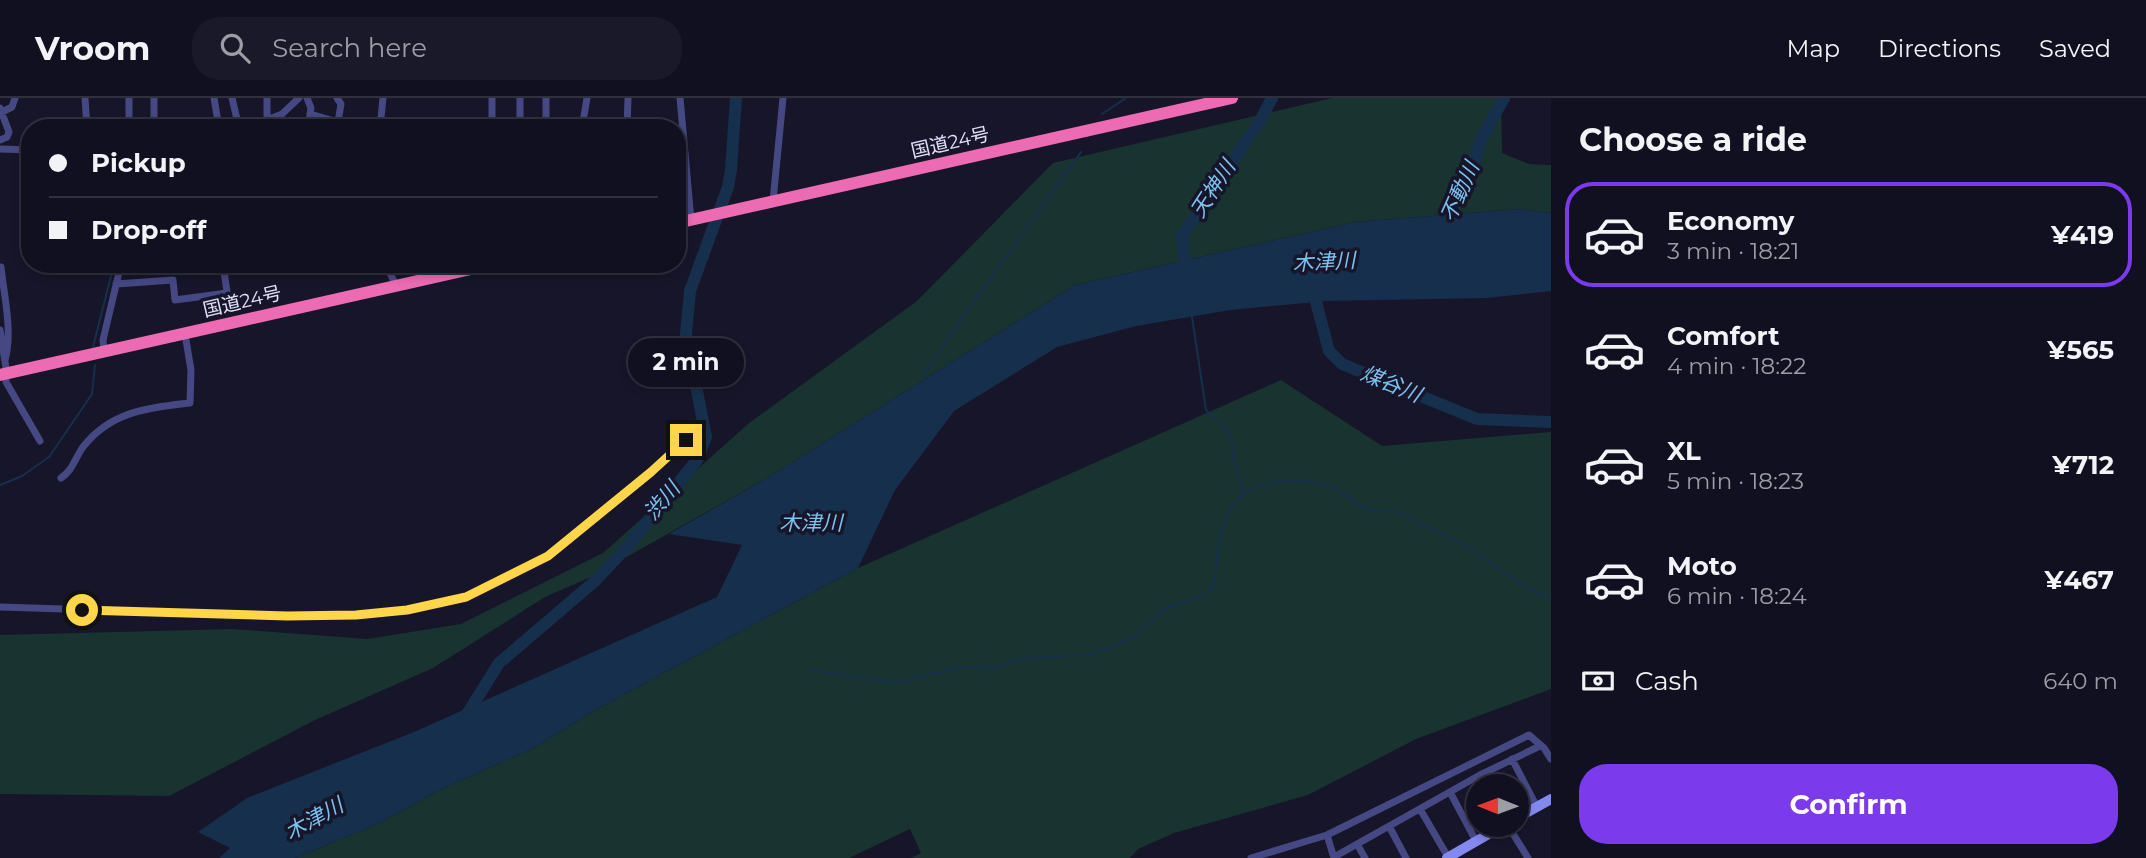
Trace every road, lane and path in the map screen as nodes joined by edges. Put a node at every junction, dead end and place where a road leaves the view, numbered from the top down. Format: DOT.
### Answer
graph roads {
  1 [pos="15,98"];
  2 [pos="85,98"];
  3 [pos="129,98"];
  4 [pos="154,98"];
  5 [pos="214,98"];
  6 [pos="232,98"];
  7 [pos="267,98"];
  8 [pos="299,98"];
  9 [pos="307,98"];
  10 [pos="337,98"];
  11 [pos="383,98"];
  12 [pos="492,98"];
  13 [pos="520,98"];
  14 [pos="546,98"];
  15 [pos="587,98"];
  16 [pos="628,98"];
  17 [pos="680,98"];
  18 [pos="783,98"];
  19 [pos="1231,98"];
  20 [pos="1,110"];
  21 [pos="310,114"];
  22 [pos="86,119"];
  23 [pos="129,119"];
  24 [pos="154,119"];
  25 [pos="218,119"];
  26 [pos="237,119"];
  27 [pos="267,119"];
  28 [pos="270,119"];
  29 [pos="309,119"];
  30 [pos="328,119"];
  31 [pos="338,119"];
  32 [pos="381,119"];
  33 [pos="492,119"];
  34 [pos="520,119"];
  35 [pos="546,119"];
  36 [pos="584,119"];
  37 [pos="627,119"];
  38 [pos="680,119"];
  39 [pos="0,140"];
  40 [pos="0,149"];
  41 [pos="21,150"];
  42 [pos="686,179"];
  43 [pos="773,201"];
  44 [pos="691,220"];
  45 [pos="686,221"];
  46 [pos="1,267"];
  47 [pos="119,273"];
  48 [pos="224,273"];
  49 [pos="390,273"];
  50 [pos="454,273"];
  51 [pos="116,284"];
  52 [pos="396,287"];
  53 [pos="0,330"];
  54 [pos="186,334"];
  55 [pos="104,353"];
  56 [pos="3,376"];
  57 [pos="686,440"];
  58 [pos="40,441"];
  59 [pos="61,478"];
  60 [pos="0,607"];
  61 [pos="1545,746"];
  62 [pos="1512,759"];
  63 [pos="1551,759"];
  64 [pos="1482,774"];
  65 [pos="1466,783"];
  66 [pos="1425,785"];
  67 [pos="1450,792"];
  68 [pos="1551,799"];
  69 [pos="1435,800"];
  70 [pos="1537,807"];
  71 [pos="1420,809"];
  72 [pos="1530,811"];
  73 [pos="1389,826"];
  74 [pos="1327,835"];
  75 [pos="1483,837"];
  76 [pos="1513,837"];
  77 [pos="1476,841"];
  78 [pos="1357,844"];
  79 [pos="1334,857"];
  80 [pos="1524,857"];
  81 [pos="1251,858"];
  82 [pos="1365,858"];
  83 [pos="1406,858"];
  84 [pos="1448,858"];
  1 -- 20 [label="street"];
  2 -- 22 [label="street"];
  3 -- 23 [label="street"];
  4 -- 24 [label="street"];
  5 -- 25 [label="street"];
  6 -- 26 [label="street"];
  7 -- 27 [label="street"];
  8 -- 28 [label="street"];
  9 -- 21 [label="street"];
  10 -- 31 [label="street"];
  11 -- 32 [label="street"];
  12 -- 33 [label="street"];
  13 -- 34 [label="street"];
  14 -- 35 [label="street"];
  15 -- 36 [label="street"];
  16 -- 37 [label="street"];
  17 -- 38 [label="street"];
  18 -- 43 [label="street"];
  19 -- 43 [label="highway, 国道24号"];
  20 -- 39 [label="street"];
  21 -- 29 [label="street"];
  21 -- 30 [label="street"];
  40 -- 41 [label="street"];
  42 -- 44 [label="street"];
  43 -- 44 [label="highway, 国道24号"];
  44 -- 45 [label="highway, 国道24号"];
  46 -- 56 [label="street"];
  47 -- 51 [label="street"];
  48 -- 51 [label="street"];
  49 -- 52 [label="street"];
  50 -- 52 [label="highway, 国道24号"];
  51 -- 55 [label="street"];
  52 -- 54 [label="highway, 国道24号"];
  53 -- 56 [label="street"];
  54 -- 55 [label="highway, 国道24号"];
  54 -- 59 [label="street"];
  55 -- 56 [label="highway, 国道24号"];
  56 -- 58 [label="street"];
  57 -- 60 [label="street"];
  61 -- 62 [label="street"];
  61 -- 63 [label="street"];
  61 -- 66 [label="street"];
  62 -- 64 [label="street"];
  62 -- 70 [label="street"];
  65 -- 67 [label="street"];
  66 -- 69 [label="street"];
  66 -- 74 [label="street"];
  67 -- 69 [label="street"];
  67 -- 77 [label="street"];
  68 -- 70 [label="street"];
  69 -- 71 [label="street"];
  70 -- 72 [label="street"];
  71 -- 73 [label="street"];
  71 -- 84 [label="street"];
  73 -- 78 [label="street"];
  73 -- 83 [label="street"];
  74 -- 79 [label="street"];
  74 -- 81 [label="street"];
  75 -- 77 [label="street"];
  76 -- 80 [label="street"];
  77 -- 84 [label="street"];
  78 -- 79 [label="street"];
  78 -- 82 [label="street"];
}
